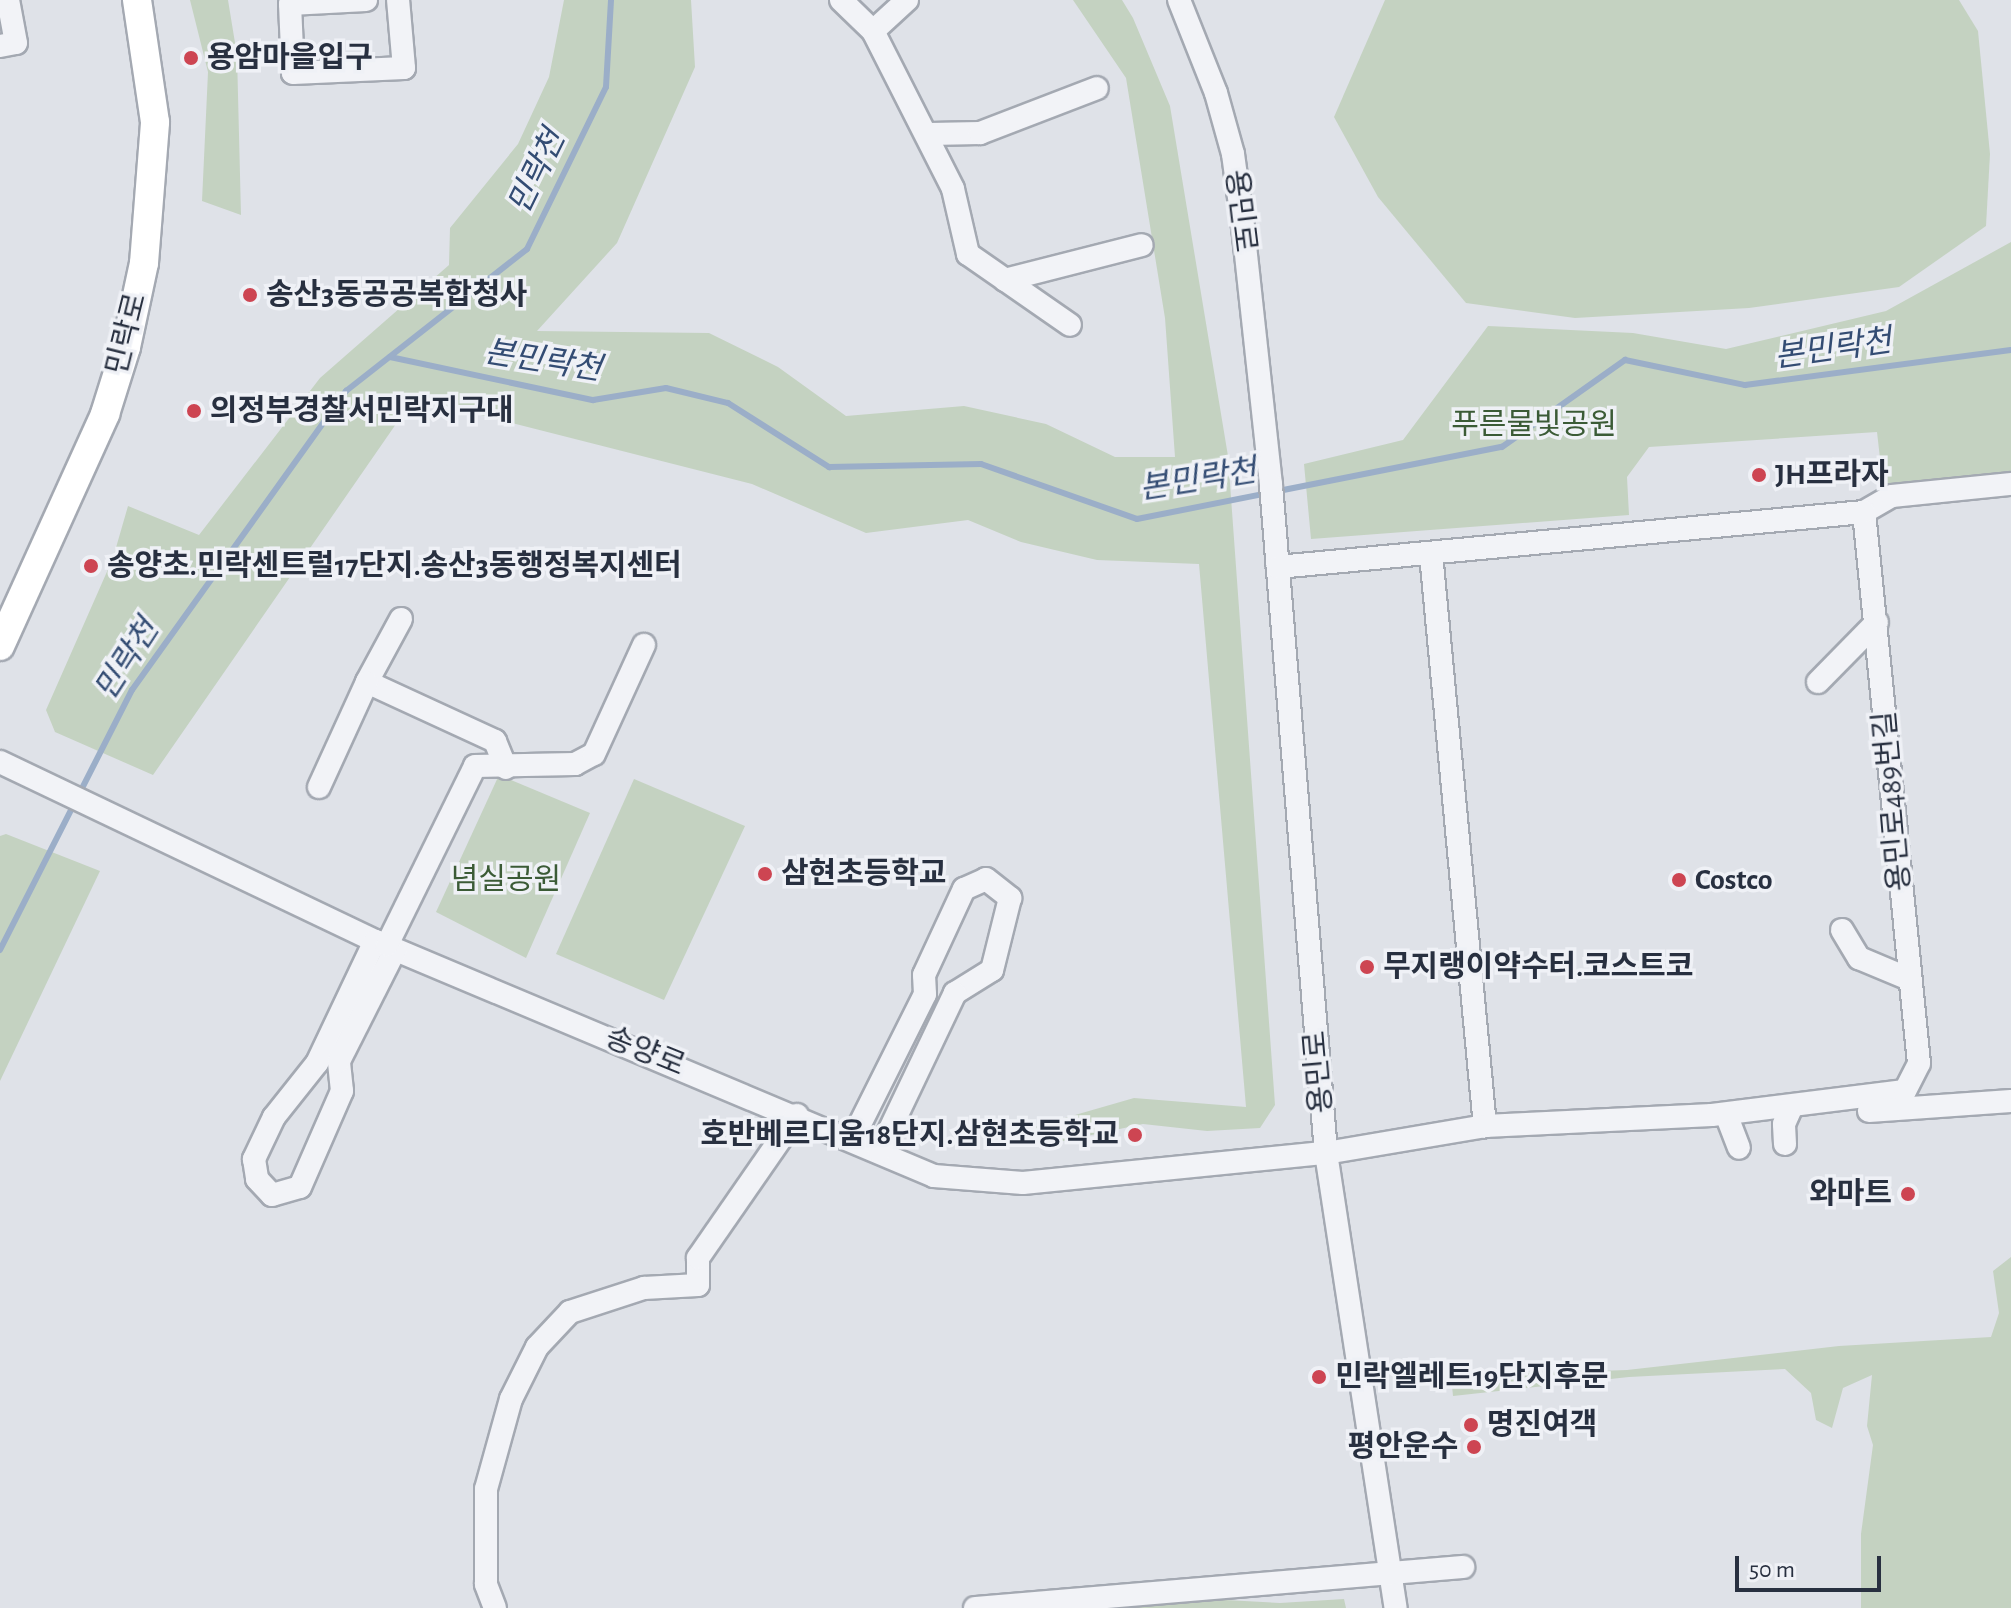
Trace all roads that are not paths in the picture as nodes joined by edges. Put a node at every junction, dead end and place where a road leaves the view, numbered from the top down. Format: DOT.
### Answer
graph roads {
  1 [pos="8,0"];
  2 [pos="137,0"];
  3 [pos="366,0"];
  4 [pos="398,0"];
  5 [pos="841,0"];
  6 [pos="907,0"];
  7 [pos="1179,0"];
  8 [pos="873,31"];
  9 [pos="0,46"];
  10 [pos="1097,88"];
  11 [pos="930,134"];
  12 [pos="1142,245"];
  13 [pos="1005,280"];
  14 [pos="1070,325"];
  15 [pos="2011,484"];
  16 [pos="1864,512"];
  17 [pos="1431,554"];
  18 [pos="1278,567"];
  19 [pos="401,619"];
  20 [pos="1877,622"];
  21 [pos="644,645"];
  22 [pos="0,646"];
  23 [pos="367,682"];
  24 [pos="1818,682"];
  25 [pos="0,762"];
  26 [pos="506,768"];
  27 [pos="319,787"];
  28 [pos="1842,930"];
  29 [pos="386,945"];
  30 [pos="1909,979"];
  31 [pos="2011,1101"];
  32 [pos="1825,1104"];
  33 [pos="1791,1108"];
  34 [pos="1726,1114"];
  35 [pos="797,1115"];
  36 [pos="1485,1126"];
  37 [pos="852,1140"];
  38 [pos="1785,1144"];
  39 [pos="1739,1148"];
  40 [pos="879,1152"];
  41 [pos="1326,1153"];
  42 [pos="1463,1567"];
  43 [pos="1391,1572"];
  44 [pos="495,1608"];
  45 [pos="975,1608"];
  46 [pos="1396,1608"];
  1 -- 9 [label="street"];
  2 -- 22 [label="main road, 민락로"];
  3 -- 4 [label="street"];
  5 -- 8 [label="street"];
  6 -- 8 [label="street"];
  7 -- 18 [label="street, 용민로"];
  8 -- 11 [label="street"];
  10 -- 11 [label="street"];
  11 -- 13 [label="street"];
  12 -- 13 [label="street"];
  13 -- 14 [label="street"];
  15 -- 16 [label="street"];
  16 -- 17 [label="street"];
  16 -- 20 [label="street, 용민로489번길"];
  17 -- 18 [label="street"];
  17 -- 36 [label="street"];
  18 -- 41 [label="street, 용민로"];
  19 -- 23 [label="street"];
  20 -- 24 [label="street"];
  20 -- 30 [label="street, 용민로489번길"];
  21 -- 26 [label="street"];
  23 -- 26 [label="street"];
  23 -- 27 [label="street"];
  25 -- 29 [label="street, 송양로"];
  26 -- 29 [label="street"];
  28 -- 30 [label="street"];
  29 -- 29 [label="street"];
  29 -- 35 [label="street, 송양로"];
  30 -- 32 [label="street, 용민로489번길"];
  31 -- 32 [label="street"];
  32 -- 33 [label="street, 용민로489번길"];
  33 -- 34 [label="street, 용민로489번길"];
  33 -- 38 [label="street"];
  34 -- 36 [label="street, 용민로489번길"];
  34 -- 39 [label="street"];
  35 -- 37 [label="street, 송양로"];
  35 -- 44 [label="street"];
  36 -- 41 [label="street, 용민로489번길"];
  37 -- 40 [label="street, 송양로"];
  37 -- 40 [label="street"];
  40 -- 41 [label="street, 송양로"];
  41 -- 43 [label="street, 용민로"];
  42 -- 43 [label="street"];
  43 -- 45 [label="street"];
  43 -- 46 [label="street, 용민로"];
}
